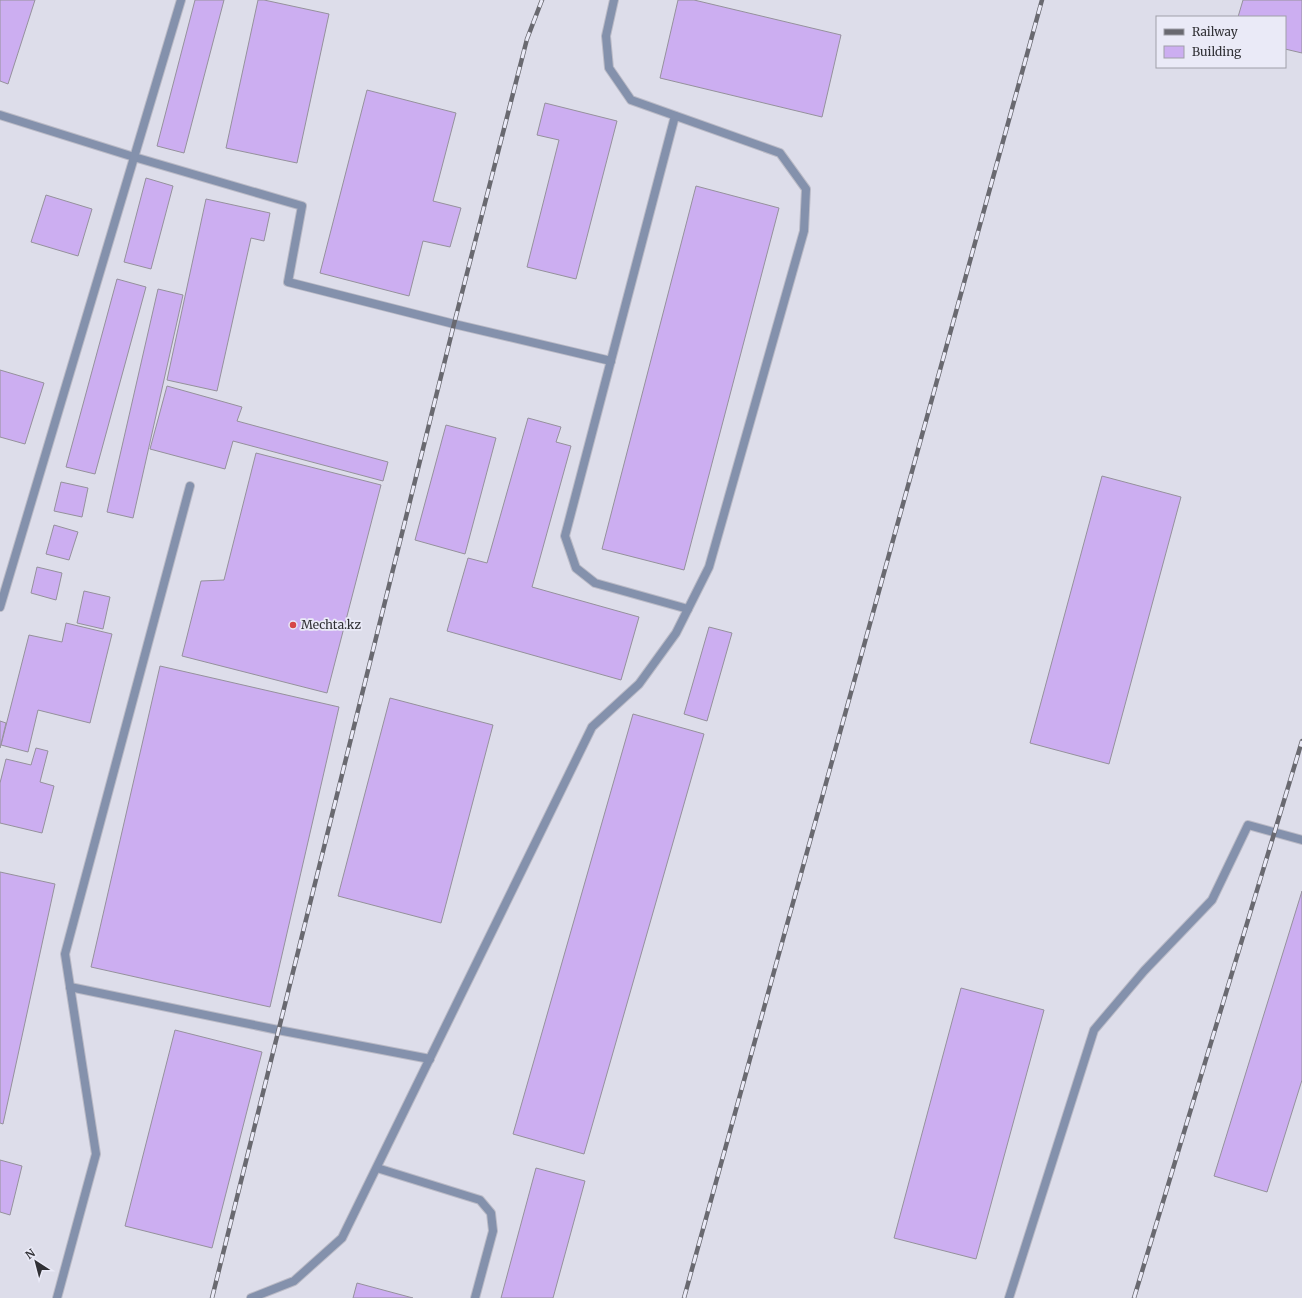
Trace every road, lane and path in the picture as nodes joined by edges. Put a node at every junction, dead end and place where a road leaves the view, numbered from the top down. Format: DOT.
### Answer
graph roads {
  1 [pos="181,0"];
  2 [pos="614,0"];
  3 [pos="0,114"];
  4 [pos="675,116"];
  5 [pos="134,157"];
  6 [pos="611,361"];
  7 [pos="190,486"];
  8 [pos="0,607"];
  9 [pos="688,609"];
  10 [pos="1302,840"];
  11 [pos="70,986"];
  12 [pos="430,1059"];
  13 [pos="377,1168"];
  14 [pos="57,1298"];
  15 [pos="251,1298"];
  16 [pos="475,1298"];
  17 [pos="1009,1298"];
  1 -- 5 [label="lane"];
  2 -- 4 [label="lane"];
  3 -- 5 [label="lane"];
  4 -- 6 [label="lane"];
  4 -- 9 [label="lane"];
  5 -- 6 [label="lane"];
  5 -- 8 [label="lane"];
  6 -- 9 [label="lane"];
  7 -- 11 [label="lane"];
  9 -- 12 [label="lane"];
  10 -- 17 [label="lane"];
  11 -- 12 [label="lane"];
  11 -- 14 [label="lane"];
  12 -- 13 [label="lane"];
  13 -- 15 [label="lane"];
  13 -- 16 [label="lane"];
}
